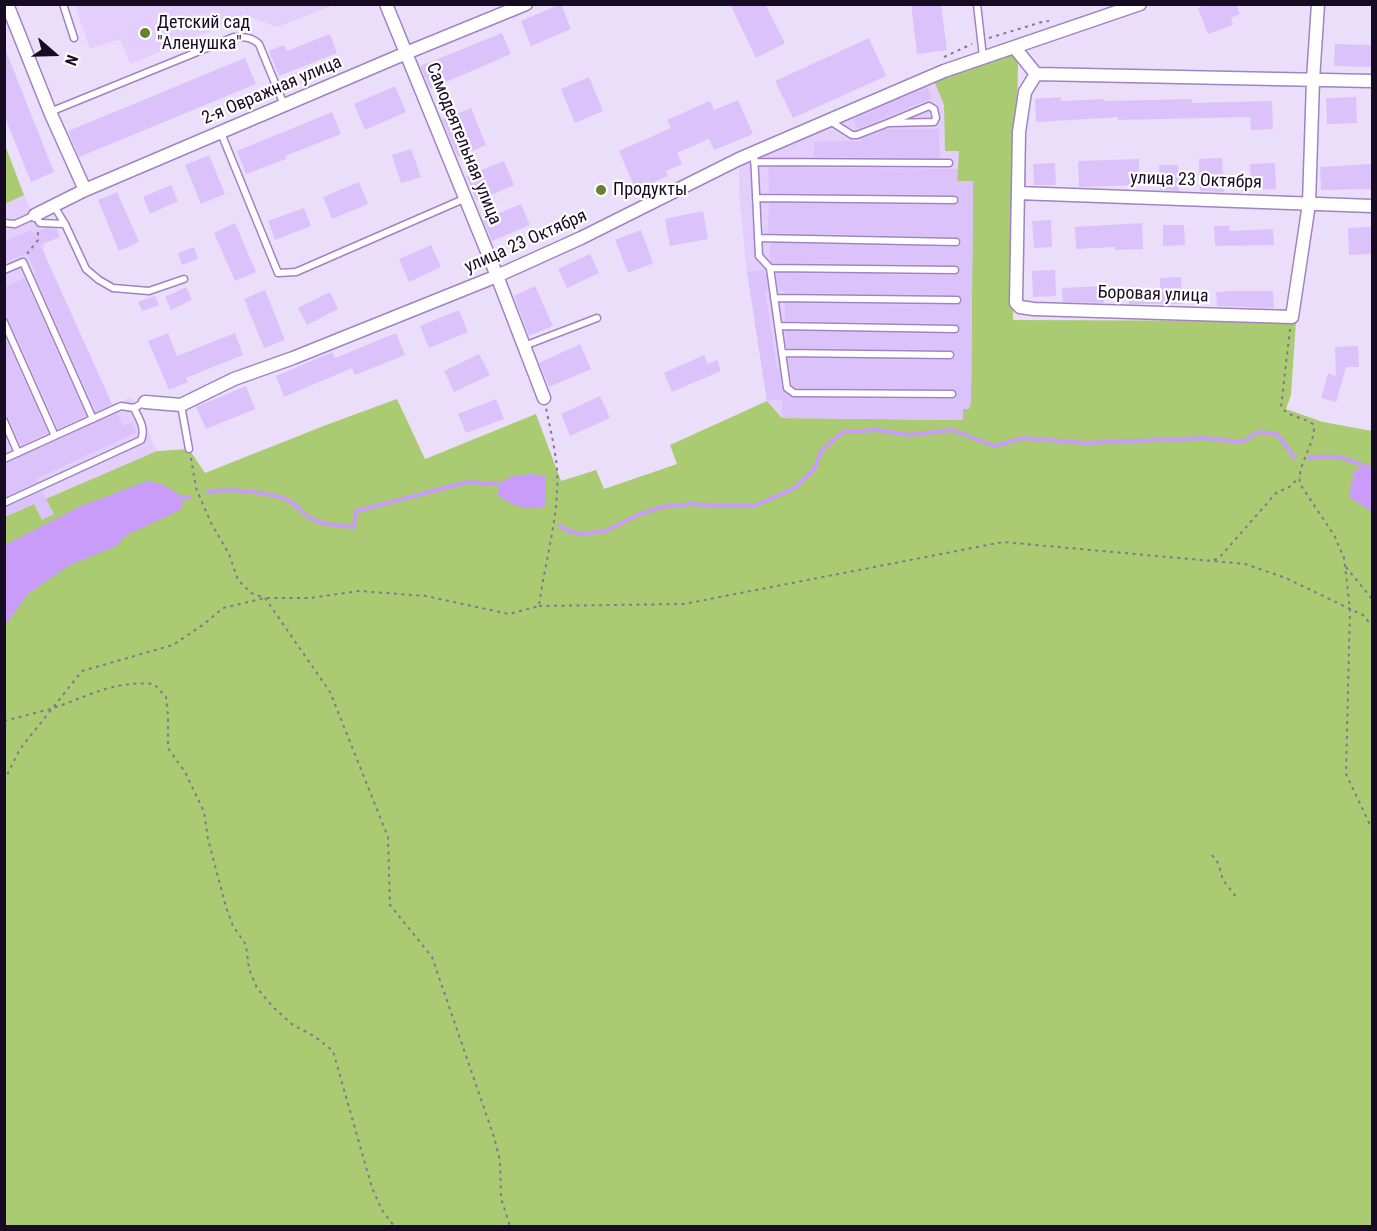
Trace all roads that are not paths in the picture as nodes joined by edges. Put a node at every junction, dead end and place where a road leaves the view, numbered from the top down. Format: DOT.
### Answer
graph roads {
  1 [pos="7,4"];
  2 [pos="63,4"];
  3 [pos="386,4"];
  4 [pos="526,4"];
  5 [pos="977,4"];
  6 [pos="1140,4"];
  7 [pos="1318,4"];
  8 [pos="74,38"];
  9 [pos="1016,48"];
  10 [pos="407,53"];
  11 [pos="983,57"];
  12 [pos="1036,74"];
  13 [pos="1313,80"];
  14 [pos="1372,81"];
  15 [pos="284,106"];
  16 [pos="50,112"];
  17 [pos="829,120"];
  18 [pos="888,123"];
  19 [pos="220,133"];
  20 [pos="754,157"];
  21 [pos="949,163"];
  22 [pos="85,190"];
  23 [pos="1018,193"];
  24 [pos="466,198"];
  25 [pos="756,198"];
  26 [pos="954,200"];
  27 [pos="1309,204"];
  28 [pos="54,206"];
  29 [pos="1372,206"];
  30 [pos="38,219"];
  31 [pos="4,223"];
  32 [pos="65,224"];
  33 [pos="758,238"];
  34 [pos="956,242"];
  35 [pos="770,268"];
  36 [pos="4,270"];
  37 [pos="955,270"];
  38 [pos="497,276"];
  39 [pos="184,279"];
  40 [pos="774,298"];
  41 [pos="957,300"];
  42 [pos="597,318"];
  43 [pos="4,322"];
  44 [pos="778,326"];
  45 [pos="955,329"];
  46 [pos="524,346"];
  47 [pos="782,353"];
  48 [pos="950,355"];
  49 [pos="952,394"];
  50 [pos="544,398"];
  51 [pos="139,405"];
  52 [pos="181,405"];
  53 [pos="93,419"];
  54 [pos="4,421"];
  55 [pos="56,436"];
  56 [pos="189,449"];
  57 [pos="18,453"];
  58 [pos="4,459"];
  59 [pos="4,503"];
  1 -- 16 [label="street"];
  2 -- 8 [label="lane"];
  3 -- 10 [label="street, Самодеятельная улица"];
  4 -- 10 [label="street, 2-я Овражная улица"];
  5 -- 11 [label="lane"];
  6 -- 9 [label="street, улица 23 Октября"];
  7 -- 13 [label="street"];
  9 -- 11 [label="street, улица 23 Октября"];
  9 -- 12 [label="street"];
  10 -- 15 [label="street, 2-я Овражная улица"];
  10 -- 24 [label="street, Самодеятельная улица"];
  11 -- 17 [label="street, улица 23 Октября"];
  12 -- 13 [label="street"];
  12 -- 23 [label="street"];
  13 -- 14 [label="street"];
  13 -- 27 [label="street"];
  15 -- 16 [label="lane"];
  15 -- 19 [label="street, 2-я Овражная улица"];
  16 -- 22 [label="street"];
  17 -- 18 [label="lane"];
  17 -- 20 [label="street, улица 23 Октября"];
  18 -- 18 [label="lane"];
  19 -- 22 [label="street, 2-я Овражная улица"];
  19 -- 24 [label="lane"];
  20 -- 21 [label="lane"];
  20 -- 25 [label="lane"];
  20 -- 38 [label="street, улица 23 Октября"];
  22 -- 28 [label="street, 2-я Овражная улица"];
  23 -- 27 [label="street, улица 23 Октября"];
  23 -- 27 [label="street, Боровая улица"];
  24 -- 38 [label="street, Самодеятельная улица"];
  25 -- 26 [label="lane"];
  25 -- 33 [label="lane"];
  27 -- 29 [label="street, улица 23 Октября"];
  28 -- 30 [label="street, 2-я Овражная улица"];
  28 -- 32 [label="lane"];
  30 -- 31 [label="lane"];
  30 -- 32 [label="lane"];
  32 -- 39 [label="lane"];
  33 -- 34 [label="lane"];
  33 -- 35 [label="lane"];
  35 -- 37 [label="lane"];
  35 -- 40 [label="lane"];
  36 -- 53 [label="lane"];
  38 -- 46 [label="street, Самодеятельная улица"];
  38 -- 52 [label="street, улица 23 Октября"];
  40 -- 41 [label="lane"];
  40 -- 44 [label="lane"];
  42 -- 46 [label="lane"];
  43 -- 55 [label="lane"];
  44 -- 45 [label="lane"];
  44 -- 47 [label="lane"];
  46 -- 50 [label="street, Самодеятельная улица"];
  47 -- 48 [label="lane"];
  47 -- 49 [label="lane"];
  51 -- 52 [label="street"];
  51 -- 53 [label="lane"];
  51 -- 59 [label="lane"];
  52 -- 56 [label="lane"];
  53 -- 55 [label="lane"];
  54 -- 57 [label="lane"];
  55 -- 57 [label="lane"];
  57 -- 58 [label="lane"];
}
